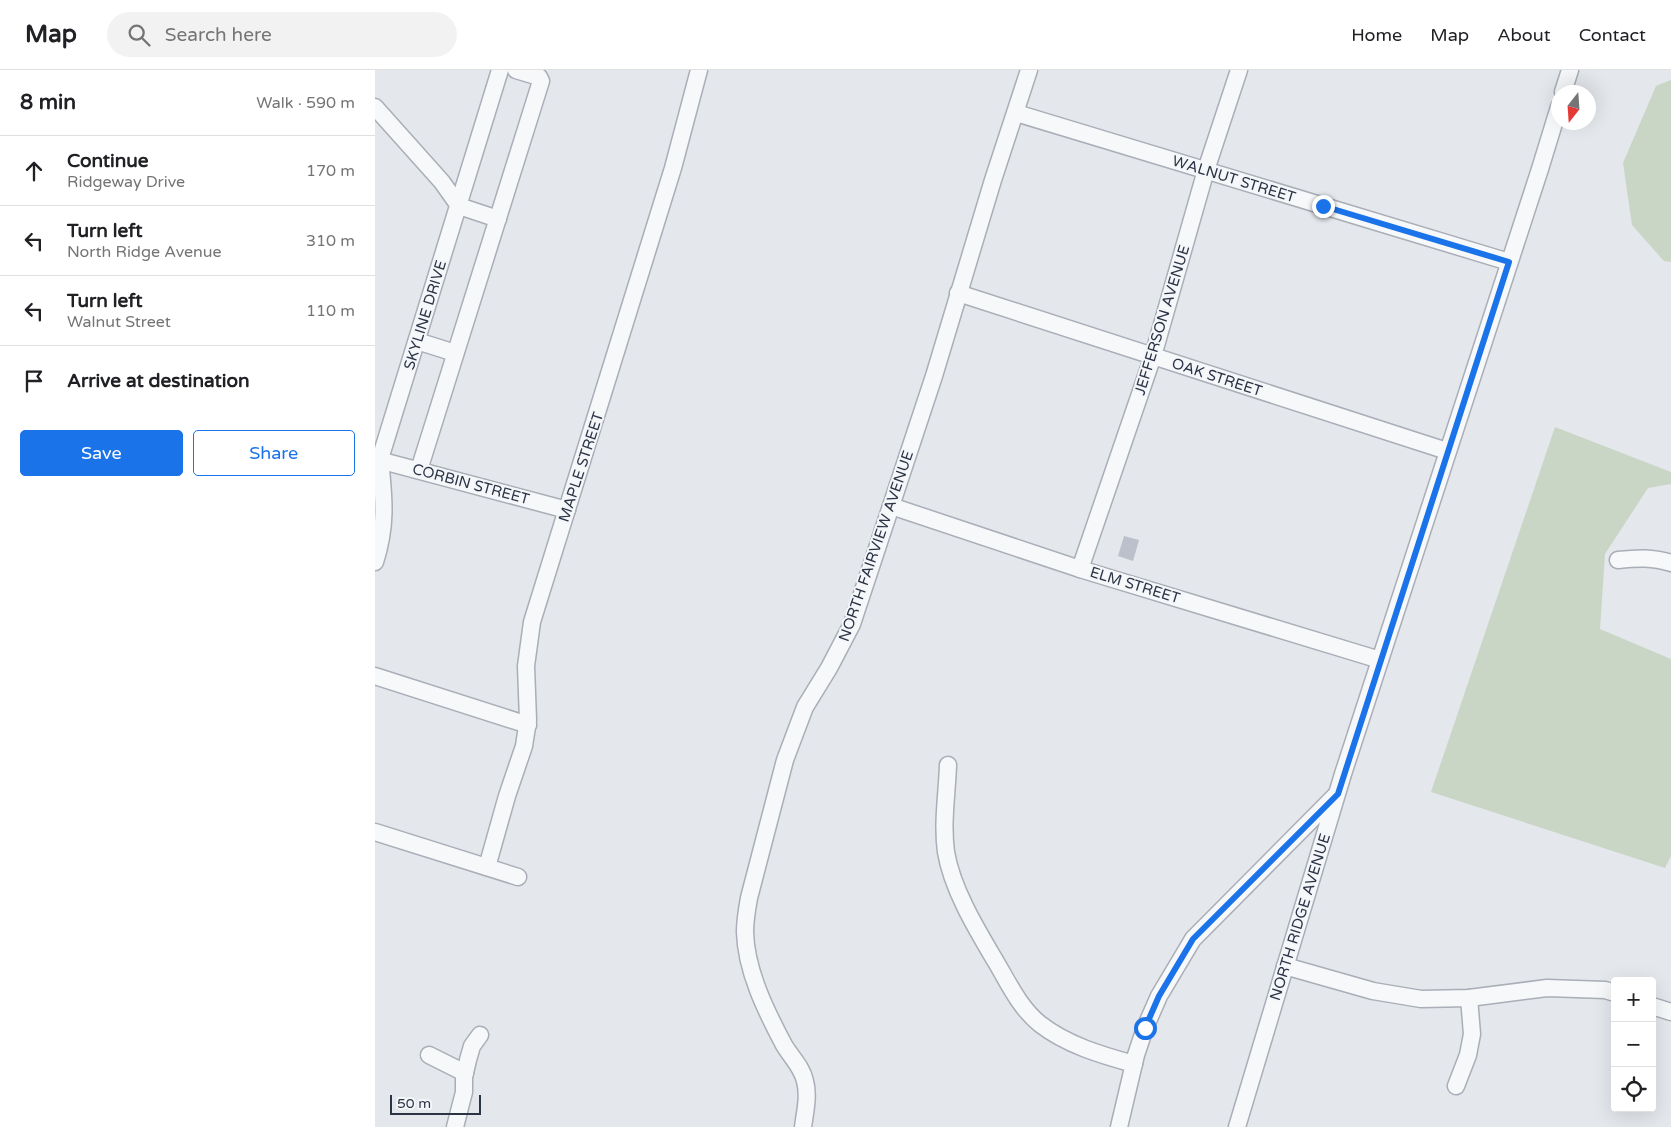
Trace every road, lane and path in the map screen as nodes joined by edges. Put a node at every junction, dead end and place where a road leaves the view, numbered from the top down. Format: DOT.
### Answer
graph roads {
  1 [pos="501,70"];
  2 [pos="516,70"];
  3 [pos="699,70"];
  4 [pos="1029,70"];
  5 [pos="1239,70"];
  6 [pos="1565,71"];
  7 [pos="1564,85"];
  8 [pos="375,107"];
  9 [pos="1015,112"];
  10 [pos="1552,130"];
  11 [pos="1206,170"];
  12 [pos="459,206"];
  13 [pos="497,219"];
  14 [pos="1509,262"];
  15 [pos="959,293"];
  16 [pos="417,341"];
  17 [pos="455,353"];
  18 [pos="1153,356"];
  19 [pos="1447,451"];
  20 [pos="378,459"];
  21 [pos="419,470"];
  22 [pos="891,506"];
  23 [pos="567,510"];
  24 [pos="1618,560"];
  25 [pos="375,562"];
  26 [pos="1671,563"];
  27 [pos="1080,569"];
  28 [pos="1380,660"];
  29 [pos="375,676"];
  30 [pos="528,725"];
  31 [pos="948,765"];
  32 [pos="1338,794"];
  33 [pos="375,832"];
  34 [pos="487,867"];
  35 [pos="518,877"];
  36 [pos="1285,966"];
  37 [pos="1611,992"];
  38 [pos="1469,998"];
  39 [pos="1656,1007"];
  40 [pos="1671,1012"];
  41 [pos="480,1035"];
  42 [pos="429,1055"];
  43 [pos="1134,1064"];
  44 [pos="465,1073"];
  45 [pos="1456,1086"];
  46 [pos="455,1127"];
  47 [pos="803,1127"];
  48 [pos="1119,1127"];
  49 [pos="1237,1127"];
  1 -- 12 [label="street, SKYLINE DRIVE"];
  2 -- 13 [label="street"];
  3 -- 23 [label="street, MAPLE STREET"];
  4 -- 9 [label="street, NORTH FAIRVIEW AVENUE"];
  5 -- 11 [label="street, JEFFERSON AVENUE"];
  6 -- 7 [label="street"];
  8 -- 12 [label="street"];
  9 -- 11 [label="street, WALNUT STREET"];
  9 -- 15 [label="street, NORTH FAIRVIEW AVENUE"];
  10 -- 14 [label="street, NORTH RIDGE AVENUE"];
  11 -- 14 [label="street, WALNUT STREET"];
  11 -- 18 [label="street, JEFFERSON AVENUE"];
  12 -- 13 [label="street"];
  12 -- 16 [label="street, SKYLINE DRIVE"];
  13 -- 17 [label="street"];
  14 -- 19 [label="street, NORTH RIDGE AVENUE"];
  15 -- 18 [label="street, OAK STREET"];
  15 -- 22 [label="street, NORTH FAIRVIEW AVENUE"];
  16 -- 17 [label="street"];
  16 -- 20 [label="street, SKYLINE DRIVE"];
  17 -- 21 [label="street"];
  18 -- 19 [label="street, OAK STREET"];
  18 -- 27 [label="street, JEFFERSON AVENUE"];
  19 -- 28 [label="street, NORTH RIDGE AVENUE"];
  20 -- 21 [label="street, CORBIN STREET"];
  20 -- 25 [label="street, SKYLINE DRIVE"];
  21 -- 23 [label="street, CORBIN STREET"];
  22 -- 27 [label="street, ELM STREET"];
  22 -- 47 [label="street, NORTH FAIRVIEW AVENUE"];
  23 -- 30 [label="street, MAPLE STREET"];
  24 -- 26 [label="street"];
  27 -- 28 [label="street, ELM STREET"];
  28 -- 32 [label="street, NORTH RIDGE AVENUE"];
  29 -- 30 [label="street"];
  30 -- 34 [label="street, MAPLE STREET"];
  31 -- 43 [label="street"];
  32 -- 36 [label="street, NORTH RIDGE AVENUE"];
  32 -- 43 [label="street"];
  33 -- 34 [label="street"];
  34 -- 35 [label="street"];
  36 -- 38 [label="street"];
  36 -- 49 [label="street, NORTH RIDGE AVENUE"];
  37 -- 38 [label="street"];
  38 -- 45 [label="street"];
  39 -- 40 [label="street"];
  41 -- 44 [label="street"];
  42 -- 44 [label="street"];
  43 -- 48 [label="street"];
  44 -- 46 [label="street"];
}
